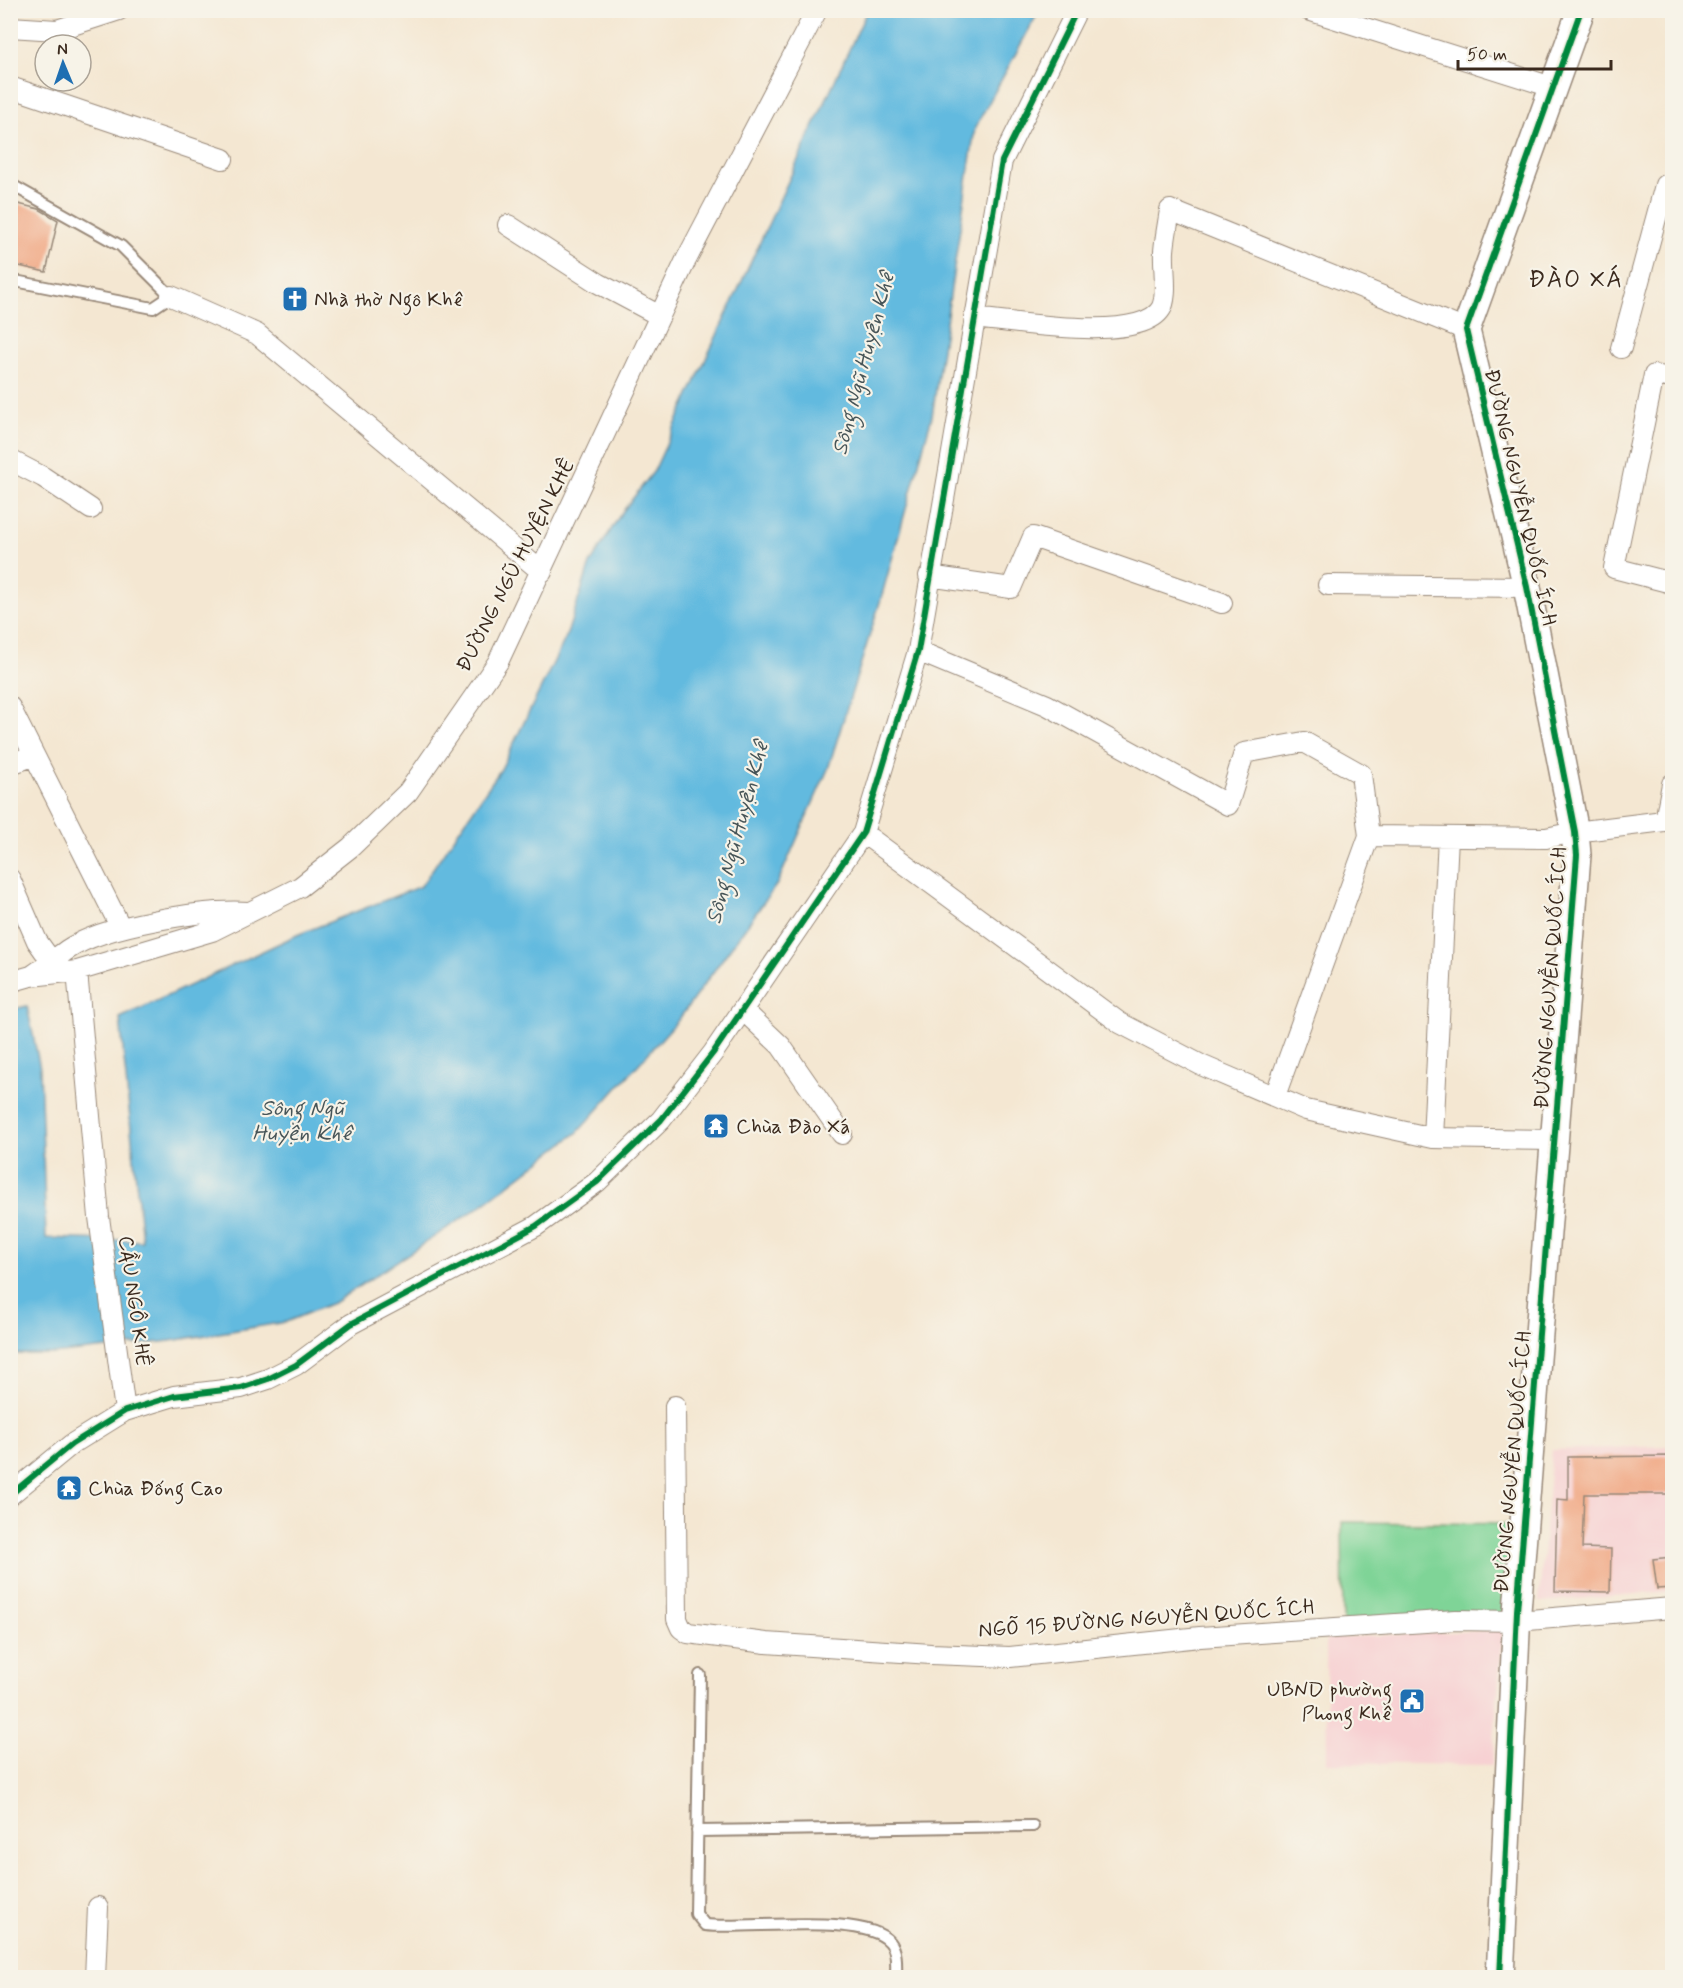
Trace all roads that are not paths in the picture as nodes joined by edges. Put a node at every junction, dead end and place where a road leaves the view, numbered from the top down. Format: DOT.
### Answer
graph roads {
  1 [pos="119,10"];
  2 [pos="817,10"];
  3 [pos="1077,10"];
  4 [pos="1308,10"];
  5 [pos="1581,10"];
  6 [pos="10,27"];
  7 [pos="10,87"];
  8 [pos="1552,87"];
  9 [pos="223,159"];
  10 [pos="10,184"];
  11 [pos="1672,187"];
  12 [pos="508,225"];
  13 [pos="10,280"];
  14 [pos="171,296"];
  15 [pos="660,316"];
  16 [pos="974,318"];
  17 [pos="1466,330"];
  18 [pos="1621,348"];
  19 [pos="1672,378"];
  20 [pos="10,460"];
  21 [pos="91,509"];
  22 [pos="542,572"];
  23 [pos="929,576"];
  24 [pos="1672,583"];
  25 [pos="1328,585"];
  26 [pos="1527,586"];
  27 [pos="1222,603"];
  28 [pos="918,651"];
  29 [pos="10,707"];
  30 [pos="33,756"];
  31 [pos="10,764"];
  32 [pos="1672,784"];
  33 [pos="1669,821"];
  34 [pos="1575,832"];
  35 [pos="863,833"];
  36 [pos="1369,836"];
  37 [pos="1448,837"];
  38 [pos="10,879"];
  39 [pos="250,912"];
  40 [pos="121,928"];
  41 [pos="52,962"];
  42 [pos="77,971"];
  43 [pos="31,976"];
  44 [pos="10,982"];
  45 [pos="743,1010"];
  46 [pos="1275,1096"];
  47 [pos="842,1134"];
  48 [pos="1433,1138"];
  49 [pos="1555,1140"];
  50 [pos="124,1401"];
  51 [pos="675,1406"];
  52 [pos="10,1495"];
  53 [pos="1672,1608"];
  54 [pos="1516,1621"];
  55 [pos="700,1675"];
  56 [pos="1033,1826"];
  57 [pos="697,1830"];
  58 [pos="98,1907"];
  59 [pos="95,1977"];
  60 [pos="896,1977"];
  61 [pos="1500,1977"];
  1 -- 6 [label="street"];
  2 -- 15 [label="street, ĐƯỜNG NGŨ HUYỆN KHÊ"];
  3 -- 16 [label="street"];
  4 -- 8 [label="street"];
  5 -- 8 [label="street"];
  7 -- 9 [label="street"];
  8 -- 17 [label="street"];
  10 -- 14 [label="lane"];
  11 -- 18 [label="street"];
  12 -- 15 [label="street"];
  13 -- 14 [label="lane"];
  14 -- 22 [label="street"];
  15 -- 22 [label="street, ĐƯỜNG NGŨ HUYỆN KHÊ"];
  16 -- 17 [label="street"];
  16 -- 23 [label="street"];
  17 -- 26 [label="street, ĐƯỜNG NGUYỄN QUỐC ÍCH"];
  19 -- 24 [label="street"];
  20 -- 21 [label="street"];
  22 -- 39 [label="street, ĐƯỜNG NGŨ HUYỆN KHÊ"];
  23 -- 27 [label="street"];
  23 -- 28 [label="street"];
  25 -- 26 [label="street"];
  26 -- 34 [label="street, ĐƯỜNG NGUYỄN QUỐC ÍCH"];
  28 -- 35 [label="street"];
  28 -- 36 [label="street"];
  29 -- 30 [label="street"];
  30 -- 31 [label="street"];
  30 -- 40 [label="street"];
  32 -- 33 [label="street"];
  33 -- 34 [label="street"];
  34 -- 37 [label="street"];
  34 -- 49 [label="street, ĐƯỜNG NGUYỄN QUỐC ÍCH"];
  35 -- 45 [label="street"];
  35 -- 46 [label="street"];
  36 -- 37 [label="street"];
  36 -- 46 [label="street"];
  37 -- 48 [label="street"];
  38 -- 41 [label="street"];
  39 -- 40 [label="street"];
  39 -- 42 [label="street, ĐƯỜNG NGŨ HUYỆN KHÊ"];
  40 -- 41 [label="street"];
  41 -- 43 [label="street"];
  42 -- 43 [label="street, ĐƯỜNG NGŨ HUYỆN KHÊ"];
  42 -- 50 [label="street, CẦU NGÔ KHÊ"];
  43 -- 44 [label="street, ĐƯỜNG NGŨ HUYỆN KHÊ"];
  45 -- 47 [label="street"];
  45 -- 50 [label="street"];
  46 -- 48 [label="street"];
  48 -- 49 [label="street"];
  49 -- 54 [label="street, ĐƯỜNG NGUYỄN QUỐC ÍCH"];
  50 -- 52 [label="street"];
  51 -- 54 [label="street, NGÕ 15 ĐƯỜNG NGUYỄN QUỐC ÍCH"];
  53 -- 54 [label="street, NGÕ 15 ĐƯỜNG NGUYỄN QUỐC ÍCH"];
  54 -- 61 [label="street, ĐƯỜNG NGUYỄN QUỐC ÍCH"];
  55 -- 57 [label="lane"];
  56 -- 57 [label="lane"];
  57 -- 60 [label="lane"];
  58 -- 59 [label="street"];
}
